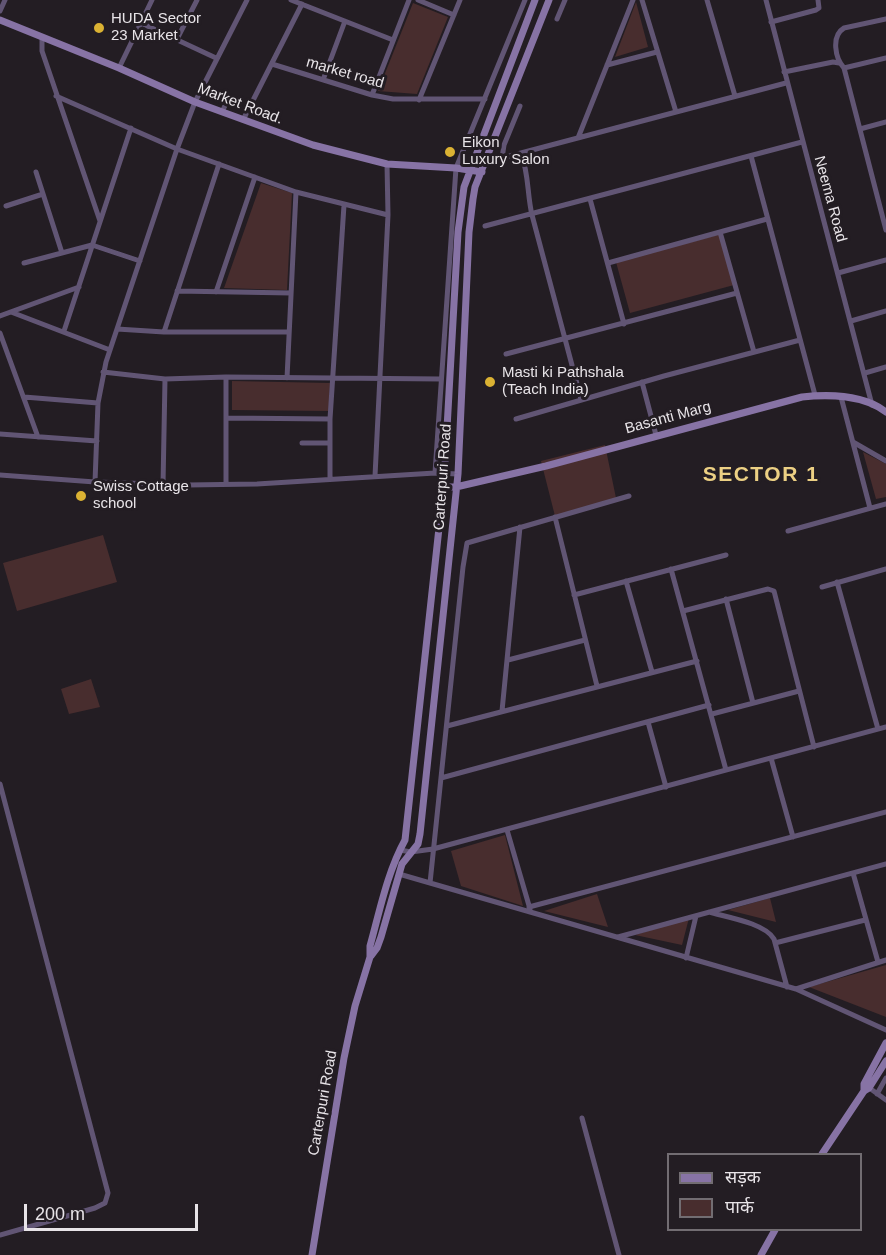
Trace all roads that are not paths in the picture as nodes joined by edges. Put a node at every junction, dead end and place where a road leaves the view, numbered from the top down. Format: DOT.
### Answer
graph roads {
  1 [pos="5,0"];
  2 [pos="152,0"];
  3 [pos="197,0"];
  4 [pos="247,0"];
  5 [pos="291,0"];
  6 [pos="409,0"];
  7 [pos="418,0"];
  8 [pos="460,0"];
  9 [pos="525,0"];
  10 [pos="535,0"];
  11 [pos="549,0"];
  12 [pos="565,0"];
  13 [pos="633,0"];
  14 [pos="642,0"];
  15 [pos="707,0"];
  16 [pos="766,0"];
  17 [pos="818,0"];
  18 [pos="302,4"];
  19 [pos="0,11"];
  20 [pos="454,15"];
  21 [pos="557,19"];
  22 [pos="886,19"];
  23 [pos="0,20"];
  24 [pos="345,21"];
  25 [pos="771,22"];
  26 [pos="141,23"];
  27 [pos="42,38"];
  28 [pos="177,39"];
  29 [pos="393,40"];
  30 [pos="657,52"];
  31 [pos="216,58"];
  32 [pos="886,58"];
  33 [pos="272,64"];
  34 [pos="607,65"];
  35 [pos="842,65"];
  36 [pos="119,68"];
  37 [pos="784,72"];
  38 [pos="323,80"];
  39 [pos="786,82"];
  40 [pos="372,95"];
  41 [pos="56,96"];
  42 [pos="735,96"];
  43 [pos="229,97"];
  44 [pos="485,99"];
  45 [pos="420,100"];
  46 [pos="195,102"];
  47 [pos="520,106"];
  48 [pos="222,112"];
  49 [pos="676,112"];
  50 [pos="243,120"];
  51 [pos="886,122"];
  52 [pos="131,128"];
  53 [pos="860,129"];
  54 [pos="578,138"];
  55 [pos="802,142"];
  56 [pos="177,149"];
  57 [pos="521,153"];
  58 [pos="751,156"];
  59 [pos="219,164"];
  60 [pos="387,164"];
  61 [pos="456,168"];
  62 [pos="471,170"];
  63 [pos="36,172"];
  64 [pos="482,172"];
  65 [pos="255,177"];
  66 [pos="296,192"];
  67 [pos="43,194"];
  68 [pos="590,199"];
  69 [pos="344,205"];
  70 [pos="6,206"];
  71 [pos="388,215"];
  72 [pos="532,215"];
  73 [pos="767,219"];
  74 [pos="100,221"];
  75 [pos="485,226"];
  76 [pos="886,230"];
  77 [pos="720,232"];
  78 [pos="92,245"];
  79 [pos="62,253"];
  80 [pos="886,260"];
  81 [pos="140,261"];
  82 [pos="24,263"];
  83 [pos="608,263"];
  84 [pos="838,273"];
  85 [pos="79,286"];
  86 [pos="177,291"];
  87 [pos="216,292"];
  88 [pos="291,293"];
  89 [pos="737,293"];
  90 [pos="886,311"];
  91 [pos="11,312"];
  92 [pos="0,316"];
  93 [pos="851,321"];
  94 [pos="624,324"];
  95 [pos="117,329"];
  96 [pos="64,331"];
  97 [pos="164,332"];
  98 [pos="289,332"];
  99 [pos="0,333"];
  100 [pos="565,338"];
  101 [pos="800,340"];
  102 [pos="110,350"];
  103 [pos="754,352"];
  104 [pos="506,354"];
  105 [pos="886,368"];
  106 [pos="103,372"];
  107 [pos="865,373"];
  108 [pos="226,378"];
  109 [pos="287,378"];
  110 [pos="333,378"];
  111 [pos="165,379"];
  112 [pos="380,379"];
  113 [pos="441,379"];
  114 [pos="642,382"];
  115 [pos="815,395"];
  116 [pos="24,397"];
  117 [pos="841,397"];
  118 [pos="581,399"];
  119 [pos="98,404"];
  120 [pos="873,405"];
  121 [pos="886,412"];
  122 [pos="227,418"];
  123 [pos="330,419"];
  124 [pos="516,419"];
  125 [pos="0,434"];
  126 [pos="657,435"];
  127 [pos="38,437"];
  128 [pos="97,441"];
  129 [pos="853,442"];
  130 [pos="302,443"];
  131 [pos="330,443"];
  132 [pos="886,461"];
  133 [pos="435,473"];
  134 [pos="445,474"];
  135 [pos="458,474"];
  136 [pos="0,475"];
  137 [pos="375,476"];
  138 [pos="330,478"];
  139 [pos="95,482"];
  140 [pos="163,484"];
  141 [pos="226,484"];
  142 [pos="444,487"];
  143 [pos="456,487"];
  144 [pos="629,496"];
  145 [pos="886,504"];
  146 [pos="870,508"];
  147 [pos="555,517"];
  148 [pos="520,527"];
  149 [pos="788,531"];
  150 [pos="726,555"];
  151 [pos="671,569"];
  152 [pos="886,569"];
  153 [pos="626,581"];
  154 [pos="837,582"];
  155 [pos="822,587"];
  156 [pos="574,595"];
  157 [pos="726,599"];
  158 [pos="683,611"];
  159 [pos="585,640"];
  160 [pos="508,660"];
  161 [pos="697,661"];
  162 [pos="652,672"];
  163 [pos="597,686"];
  164 [pos="799,691"];
  165 [pos="753,703"];
  166 [pos="710,705"];
  167 [pos="502,711"];
  168 [pos="712,714"];
  169 [pos="648,722"];
  170 [pos="447,726"];
  171 [pos="886,727"];
  172 [pos="878,729"];
  173 [pos="814,747"];
  174 [pos="771,758"];
  175 [pos="726,770"];
  176 [pos="441,778"];
  177 [pos="0,784"];
  178 [pos="666,786"];
  179 [pos="886,812"];
  180 [pos="507,830"];
  181 [pos="793,837"];
  182 [pos="433,849"];
  183 [pos="400,850"];
  184 [pos="411,852"];
  185 [pos="886,864"];
  186 [pos="853,873"];
  187 [pos="399,874"];
  188 [pos="430,883"];
  189 [pos="530,910"];
  190 [pos="708,912"];
  191 [pos="696,916"];
  192 [pos="866,920"];
  193 [pos="616,938"];
  194 [pos="775,943"];
  195 [pos="370,957"];
  196 [pos="686,958"];
  197 [pos="886,960"];
  198 [pos="878,962"];
  199 [pos="787,987"];
  200 [pos="796,989"];
  201 [pos="886,1030"];
  202 [pos="886,1043"];
  203 [pos="886,1061"];
  204 [pos="886,1078"];
  205 [pos="866,1088"];
  206 [pos="877,1094"];
  207 [pos="886,1100"];
  208 [pos="582,1118"];
  209 [pos="823,1153"];
  210 [pos="773,1231"];
  211 [pos="0,1235"];
  212 [pos="312,1255"];
  213 [pos="619,1255"];
  214 [pos="761,1255"];
  1 -- 19 [label="street"];
  2 -- 26 [label="street"];
  3 -- 28 [label="street"];
  4 -- 31 [label="street"];
  5 -- 18 [label="street"];
  6 -- 29 [label="street"];
  7 -- 20 [label="street"];
  8 -- 20 [label="street"];
  9 -- 44 [label="street"];
  10 -- 62 [label="main road, Carterpuri Road"];
  11 -- 64 [label="main road, Carterpuri Road"];
  12 -- 21 [label="street"];
  13 -- 34 [label="street"];
  14 -- 30 [label="street"];
  15 -- 42 [label="street"];
  16 -- 25 [label="street, Neema Road"];
  17 -- 25 [label="street"];
  18 -- 24 [label="street"];
  18 -- 33 [label="street"];
  20 -- 45 [label="street"];
  22 -- 35 [label="street"];
  23 -- 27 [label="main road, Market Road."];
  24 -- 29 [label="street"];
  24 -- 38 [label="street"];
  25 -- 37 [label="street, Neema Road"];
  26 -- 28 [label="street"];
  26 -- 36 [label="street"];
  27 -- 36 [label="main road, Market Road."];
  27 -- 41 [label="street"];
  28 -- 31 [label="street"];
  29 -- 40 [label="street"];
  30 -- 34 [label="street"];
  30 -- 49 [label="street"];
  31 -- 46 [label="street"];
  32 -- 35 [label="street"];
  33 -- 38 [label="street, market road"];
  33 -- 50 [label="street"];
  34 -- 54 [label="street"];
  35 -- 37 [label="street"];
  35 -- 53 [label="street"];
  36 -- 46 [label="main road, Market Road."];
  37 -- 39 [label="street, Neema Road"];
  38 -- 40 [label="street, market road"];
  39 -- 42 [label="street"];
  39 -- 55 [label="street, Neema Road"];
  40 -- 45 [label="street, market road"];
  41 -- 52 [label="street"];
  41 -- 74 [label="street"];
  42 -- 49 [label="street"];
  43 -- 48 [label="street"];
  44 -- 45 [label="street, market road"];
  44 -- 61 [label="street"];
  46 -- 48 [label="main road, Market Road."];
  46 -- 56 [label="street"];
  47 -- 57 [label="street"];
  48 -- 50 [label="main road, Market Road."];
  49 -- 54 [label="street"];
  50 -- 60 [label="main road, Market Road."];
  51 -- 53 [label="street"];
  52 -- 56 [label="street"];
  52 -- 74 [label="street"];
  53 -- 76 [label="street"];
  54 -- 57 [label="street"];
  55 -- 58 [label="street"];
  55 -- 84 [label="street, Neema Road"];
  56 -- 59 [label="street"];
  56 -- 81 [label="street"];
  57 -- 72 [label="street"];
  58 -- 68 [label="street"];
  58 -- 73 [label="street"];
  59 -- 65 [label="street"];
  59 -- 86 [label="street"];
  60 -- 61 [label="main road, Market Road."];
  60 -- 71 [label="street"];
  61 -- 62 [label="main road, Market Road."];
  61 -- 113 [label="street"];
  62 -- 64 [label="main road, Market Road."];
  62 -- 134 [label="main road, Carterpuri Road"];
  63 -- 67 [label="street"];
  64 -- 135 [label="main road, Carterpuri Road"];
  65 -- 66 [label="street"];
  65 -- 87 [label="street"];
  66 -- 69 [label="street"];
  66 -- 88 [label="street"];
  67 -- 70 [label="street"];
  67 -- 79 [label="street"];
  68 -- 72 [label="street"];
  68 -- 83 [label="street"];
  69 -- 71 [label="street"];
  69 -- 110 [label="street"];
  71 -- 112 [label="street"];
  72 -- 75 [label="street"];
  72 -- 100 [label="street"];
  73 -- 77 [label="street"];
  73 -- 101 [label="street"];
  74 -- 78 [label="street"];
  77 -- 83 [label="street"];
  77 -- 89 [label="street"];
  78 -- 79 [label="street"];
  78 -- 81 [label="street"];
  78 -- 85 [label="street"];
  79 -- 82 [label="street"];
  80 -- 84 [label="street"];
  81 -- 95 [label="street"];
  83 -- 94 [label="street"];
  84 -- 93 [label="street, Neema Road"];
  85 -- 91 [label="street"];
  85 -- 96 [label="street"];
  86 -- 87 [label="street"];
  86 -- 97 [label="street"];
  87 -- 88 [label="street"];
  88 -- 98 [label="street"];
  89 -- 94 [label="street"];
  89 -- 103 [label="street"];
  90 -- 93 [label="street"];
  91 -- 92 [label="street"];
  91 -- 96 [label="street"];
  93 -- 107 [label="street, Neema Road"];
  94 -- 100 [label="street"];
  95 -- 97 [label="street"];
  95 -- 102 [label="street"];
  96 -- 102 [label="street"];
  97 -- 98 [label="street"];
  98 -- 109 [label="street"];
  99 -- 116 [label="street"];
  100 -- 104 [label="street"];
  100 -- 118 [label="street"];
  101 -- 103 [label="street"];
  101 -- 115 [label="street"];
  102 -- 106 [label="street"];
  103 -- 114 [label="street"];
  105 -- 107 [label="street"];
  106 -- 111 [label="street"];
  106 -- 119 [label="street"];
  107 -- 120 [label="street, Neema Road"];
  108 -- 109 [label="street"];
  108 -- 111 [label="street"];
  108 -- 122 [label="street"];
  109 -- 110 [label="street"];
  110 -- 112 [label="street"];
  110 -- 123 [label="street"];
  111 -- 140 [label="street"];
  112 -- 113 [label="street"];
  112 -- 137 [label="street"];
  113 -- 133 [label="street"];
  114 -- 118 [label="street"];
  114 -- 126 [label="street"];
  115 -- 117 [label="main road, Basanti Marg"];
  115 -- 126 [label="main road, Basanti Marg"];
  116 -- 119 [label="street"];
  116 -- 127 [label="street"];
  117 -- 120 [label="main road, Basanti Marg"];
  117 -- 129 [label="street"];
  118 -- 124 [label="street"];
  119 -- 128 [label="street"];
  120 -- 121 [label="main road, Basanti Marg"];
  122 -- 123 [label="street"];
  122 -- 141 [label="street"];
  123 -- 131 [label="street"];
  125 -- 127 [label="street"];
  126 -- 143 [label="main road, Basanti Marg"];
  127 -- 128 [label="street"];
  128 -- 139 [label="street"];
  129 -- 132 [label="street"];
  129 -- 146 [label="street"];
  130 -- 131 [label="street"];
  131 -- 138 [label="street"];
  133 -- 134 [label="street"];
  133 -- 137 [label="street"];
  134 -- 135 [label="street"];
  134 -- 142 [label="main road, Carterpuri Road"];
  135 -- 143 [label="main road, Carterpuri Road"];
  136 -- 139 [label="street"];
  137 -- 138 [label="street"];
  138 -- 141 [label="street"];
  139 -- 140 [label="street"];
  140 -- 141 [label="street"];
  142 -- 143 [label="main road, Basanti Marg"];
  142 -- 183 [label="main road, Carterpuri Road"];
  143 -- 184 [label="main road, Carterpuri Road"];
  144 -- 147 [label="street"];
  145 -- 146 [label="street"];
  146 -- 149 [label="street"];
  147 -- 148 [label="street"];
  147 -- 156 [label="street"];
  148 -- 160 [label="street"];
  148 -- 170 [label="street"];
  150 -- 151 [label="street"];
  151 -- 153 [label="street"];
  151 -- 158 [label="street"];
  152 -- 154 [label="street"];
  153 -- 156 [label="street"];
  153 -- 162 [label="street"];
  154 -- 155 [label="street"];
  154 -- 172 [label="street"];
  156 -- 159 [label="street"];
  157 -- 158 [label="street"];
  157 -- 164 [label="street"];
  157 -- 165 [label="street"];
  158 -- 161 [label="street"];
  159 -- 160 [label="street"];
  159 -- 163 [label="street"];
  160 -- 167 [label="street"];
  161 -- 162 [label="street"];
  161 -- 166 [label="street"];
  162 -- 163 [label="street"];
  163 -- 167 [label="street"];
  164 -- 165 [label="street"];
  164 -- 173 [label="street"];
  165 -- 168 [label="street"];
  166 -- 168 [label="street"];
  166 -- 169 [label="street"];
  167 -- 170 [label="street"];
  168 -- 175 [label="street"];
  169 -- 176 [label="street"];
  169 -- 178 [label="street"];
  170 -- 176 [label="street"];
  171 -- 172 [label="street"];
  172 -- 173 [label="street"];
  173 -- 174 [label="street"];
  174 -- 175 [label="street"];
  174 -- 181 [label="street"];
  175 -- 178 [label="street"];
  176 -- 182 [label="street"];
  177 -- 211 [label="street"];
  178 -- 180 [label="street"];
  179 -- 181 [label="street"];
  180 -- 182 [label="street"];
  180 -- 189 [label="street"];
  181 -- 189 [label="street"];
  182 -- 184 [label="street"];
  182 -- 188 [label="street"];
  183 -- 184 [label="street"];
  183 -- 195 [label="main road, Carterpuri Road"];
  184 -- 187 [label="main road, Carterpuri Road"];
  185 -- 186 [label="street"];
  186 -- 190 [label="street"];
  186 -- 192 [label="street"];
  187 -- 188 [label="street"];
  187 -- 195 [label="main road, Carterpuri Road"];
  188 -- 189 [label="street"];
  189 -- 193 [label="street"];
  190 -- 191 [label="street"];
  190 -- 194 [label="street"];
  191 -- 193 [label="street"];
  191 -- 196 [label="street"];
  192 -- 194 [label="street"];
  192 -- 198 [label="street"];
  193 -- 196 [label="street"];
  194 -- 199 [label="street"];
  195 -- 212 [label="main road, Carterpuri Road"];
  196 -- 199 [label="street"];
  197 -- 198 [label="street"];
  198 -- 200 [label="street"];
  199 -- 200 [label="street"];
  200 -- 201 [label="street"];
  202 -- 205 [label="main road"];
  203 -- 205 [label="main road"];
  204 -- 206 [label="street"];
  205 -- 206 [label="street"];
  205 -- 209 [label="main road"];
  206 -- 207 [label="street"];
  208 -- 213 [label="street"];
  210 -- 214 [label="main road"];
}
